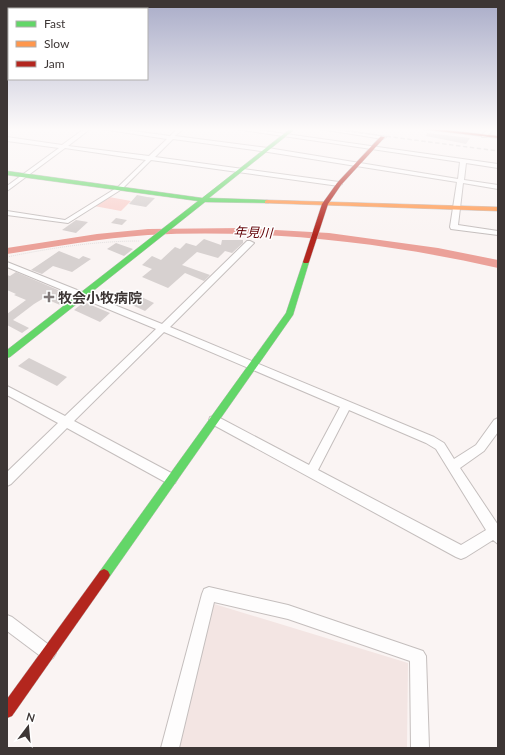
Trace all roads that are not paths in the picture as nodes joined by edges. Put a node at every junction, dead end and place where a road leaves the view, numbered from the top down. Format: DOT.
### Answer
graph roads {
  1 [pos="40,164"];
  2 [pos="145,164"];
  3 [pos="190,164"];
  4 [pos="250,164"];
  5 [pos="358,164"];
  6 [pos="359,164"];
  7 [pos="463,164"];
  8 [pos="486,164"];
  9 [pos="498,166"];
  10 [pos="242,171"];
  11 [pos="7,173"];
  12 [pos="25,175"];
  13 [pos="460,181"];
  14 [pos="340,184"];
  15 [pos="498,187"];
  16 [pos="7,188"];
  17 [pos="120,188"];
  18 [pos="205,200"];
  19 [pos="325,204"];
  20 [pos="456,208"];
  21 [pos="498,209"];
  22 [pos="7,213"];
  23 [pos="498,234"];
  24 [pos="250,243"];
  25 [pos="7,264"];
  26 [pos="85,295"];
  27 [pos="162,328"];
  28 [pos="7,355"];
  29 [pos="253,366"];
  30 [pos="7,390"];
  31 [pos="346,405"];
  32 [pos="214,420"];
  33 [pos="67,422"];
  34 [pos="498,423"];
  35 [pos="453,466"];
  36 [pos="311,472"];
  37 [pos="171,479"];
  38 [pos="7,480"];
  39 [pos="496,535"];
  40 [pos="7,622"];
  41 [pos="48,653"];
  42 [pos="7,710"];
  43 [pos="170,748"];
  44 [pos="420,748"];
  1 -- 12 [label="street"];
  2 -- 17 [label="street"];
  3 -- 10 [label="street"];
  4 -- 10 [label="street"];
  5 -- 14 [label="street"];
  6 -- 13 [label="street"];
  7 -- 13 [label="street"];
  8 -- 9 [label="street"];
  10 -- 14 [label="street"];
  10 -- 18 [label="street"];
  11 -- 12 [label="street"];
  12 -- 16 [label="street"];
  12 -- 17 [label="street"];
  13 -- 15 [label="street"];
  13 -- 20 [label="street"];
  14 -- 19 [label="street"];
  17 -- 18 [label="street"];
  17 -- 22 [label="street"];
  18 -- 19 [label="street"];
  18 -- 26 [label="street"];
  19 -- 20 [label="street"];
  19 -- 29 [label="street"];
  20 -- 21 [label="street"];
  20 -- 23 [label="street"];
  24 -- 27 [label="street"];
  25 -- 26 [label="street"];
  26 -- 27 [label="street"];
  26 -- 28 [label="street"];
  27 -- 29 [label="street"];
  27 -- 33 [label="street"];
  29 -- 31 [label="street"];
  29 -- 32 [label="street"];
  30 -- 33 [label="street"];
  31 -- 35 [label="street"];
  31 -- 36 [label="street"];
  32 -- 36 [label="street"];
  32 -- 37 [label="street"];
  33 -- 37 [label="street"];
  33 -- 38 [label="street"];
  34 -- 35 [label="street"];
  35 -- 39 [label="street"];
  36 -- 39 [label="street"];
  37 -- 41 [label="street"];
  40 -- 41 [label="street"];
  41 -- 42 [label="street"];
  43 -- 44 [label="street"];
}
